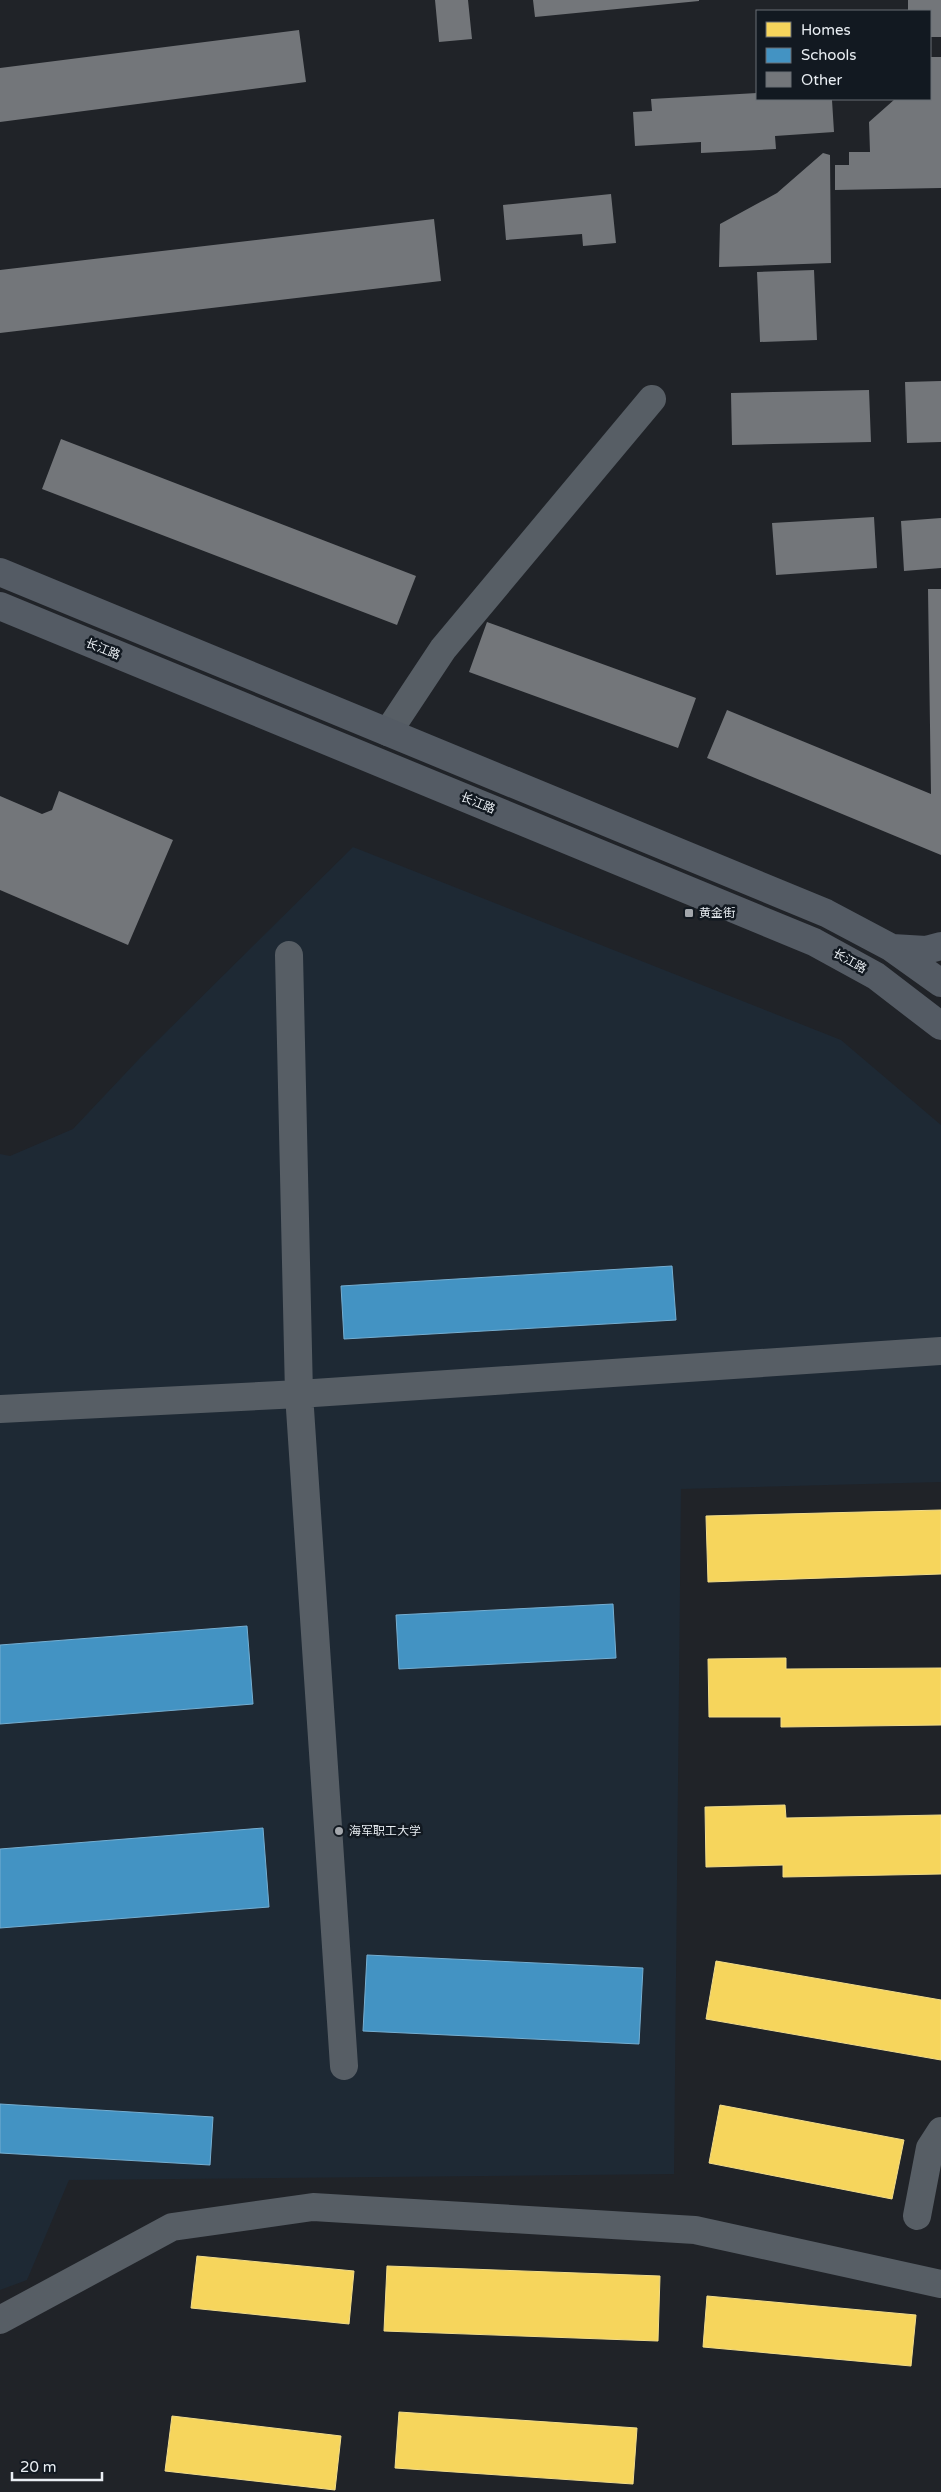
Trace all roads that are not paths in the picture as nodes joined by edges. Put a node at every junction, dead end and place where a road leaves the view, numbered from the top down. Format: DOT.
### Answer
graph roads {
  1 [pos="652,399"];
  2 [pos="0,572"];
  3 [pos="0,606"];
  4 [pos="388,732"];
  5 [pos="941,946"];
  6 [pos="892,948"];
  7 [pos="290,955"];
  8 [pos="941,983"];
  9 [pos="941,1026"];
  10 [pos="941,1351"];
  11 [pos="299,1394"];
  12 [pos="0,1409"];
  13 [pos="344,2066"];
  14 [pos="941,2131"];
  15 [pos="917,2216"];
  16 [pos="941,2284"];
  17 [pos="0,2320"];
  1 -- 4 [label="street"];
  2 -- 4 [label="highway"];
  3 -- 9 [label="highway, 长江路"];
  4 -- 6 [label="highway"];
  5 -- 6 [label="highway"];
  6 -- 8 [label="highway"];
  7 -- 11 [label="street"];
  10 -- 11 [label="street"];
  11 -- 12 [label="street"];
  11 -- 13 [label="street"];
  14 -- 15 [label="street"];
  16 -- 17 [label="street"];
}
